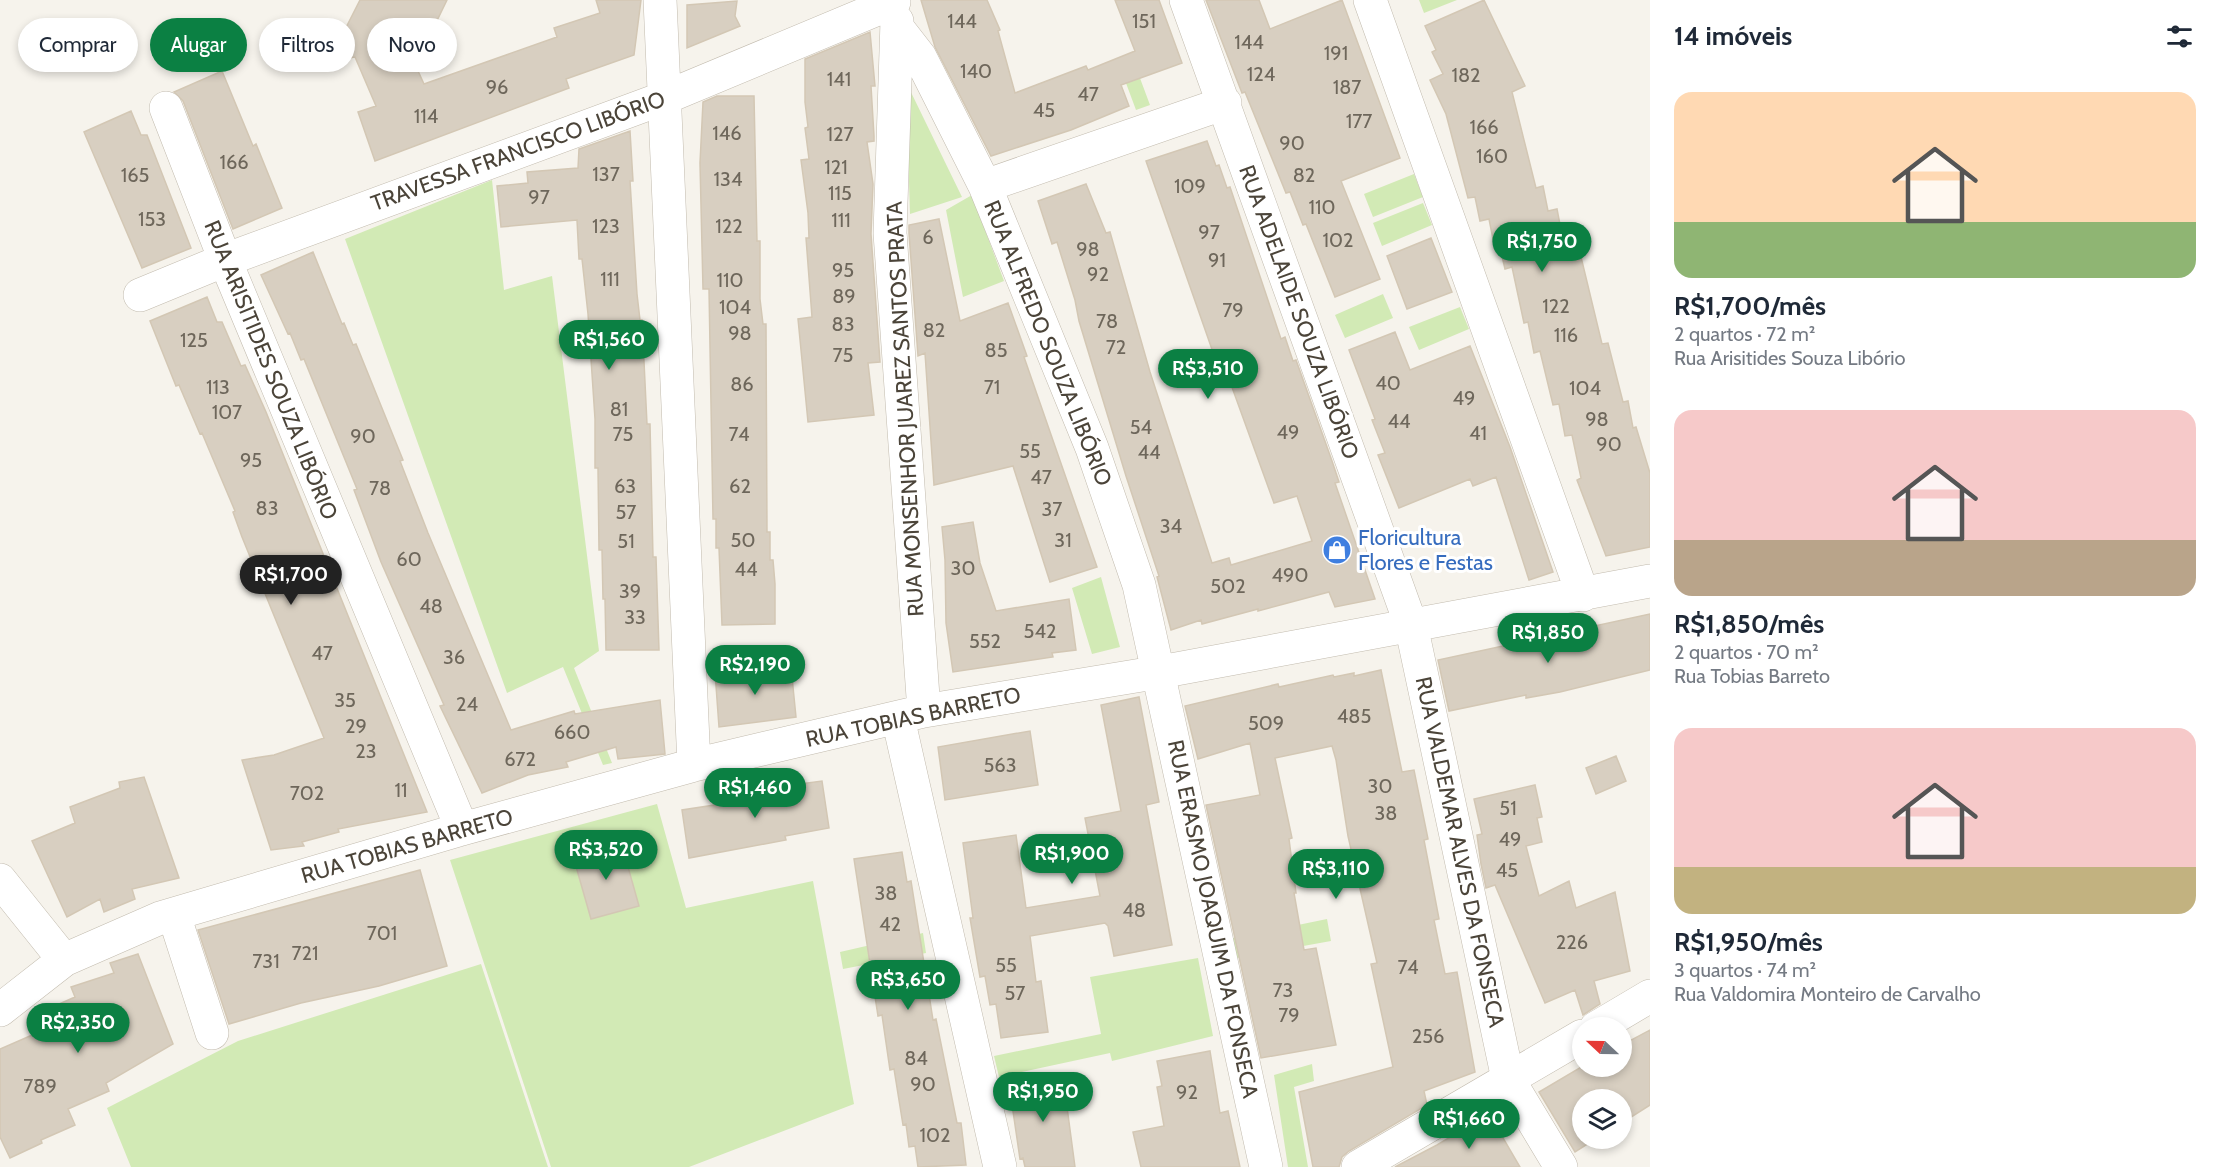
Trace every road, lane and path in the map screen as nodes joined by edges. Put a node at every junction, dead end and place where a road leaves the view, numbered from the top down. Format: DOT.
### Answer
graph roads {
  1 [pos="660,0"];
  2 [pos="1186,0"];
  3 [pos="1370,0"];
  4 [pos="896,11"];
  5 [pos="664,98"];
  6 [pos="1225,103"];
  7 [pos="166,108"];
  8 [pos="985,186"];
  9 [pos="225,260"];
  10 [pos="140,295"];
  11 [pos="1650,581"];
  12 [pos="1584,595"];
  13 [pos="1411,625"];
  14 [pos="1160,672"];
  15 [pos="911,714"];
  16 [pos="694,765"];
  17 [pos="462,829"];
  18 [pos="0,880"];
  19 [pos="174,915"];
  20 [pos="64,960"];
  21 [pos="1650,996"];
  22 [pos="0,1010"];
  23 [pos="1615,1017"];
  24 [pos="212,1033"];
  25 [pos="1572,1042"];
  26 [pos="1508,1079"];
  27 [pos="1000,1167"];
  28 [pos="1266,1167"];
  29 [pos="1358,1167"];
  30 [pos="1561,1167"];
  1 -- 5 [label="street"];
  2 -- 6 [label="street, RUA ADELAIDE SOUZA LIBÓRIO"];
  3 -- 12 [label="street"];
  4 -- 5 [label="street, TRAVESSA FRANCISCO LIBÓRIO"];
  4 -- 8 [label="street, RUA ALFREDO SOUZA LIBÓRIO"];
  4 -- 15 [label="street, RUA MONSENHOR JUAREZ SANTOS PRATA"];
  5 -- 9 [label="street, TRAVESSA FRANCISCO LIBÓRIO"];
  5 -- 16 [label="street"];
  6 -- 8 [label="street"];
  6 -- 13 [label="street, RUA ADELAIDE SOUZA LIBÓRIO"];
  7 -- 9 [label="street, RUA ARISITIDES SOUZA LIBÓRIO"];
  8 -- 14 [label="street, RUA ALFREDO SOUZA LIBÓRIO"];
  9 -- 10 [label="street, TRAVESSA FRANCISCO LIBÓRIO"];
  9 -- 17 [label="street, RUA ARISITIDES SOUZA LIBÓRIO"];
  11 -- 12 [label="street, RUA TOBIAS BARRETO"];
  12 -- 13 [label="street, RUA TOBIAS BARRETO"];
  13 -- 14 [label="street, RUA TOBIAS BARRETO"];
  13 -- 26 [label="street, RUA VALDEMAR ALVES DA FONSECA"];
  14 -- 15 [label="street, RUA TOBIAS BARRETO"];
  14 -- 28 [label="street, RUA ERASMO JOAQUIM DA FONSECA"];
  15 -- 16 [label="street, RUA TOBIAS BARRETO"];
  15 -- 27 [label="street, RUA MONSENHOR JUAREZ SANTOS PRATA"];
  16 -- 17 [label="street, RUA TOBIAS BARRETO"];
  17 -- 19 [label="street, RUA TOBIAS BARRETO"];
  18 -- 20 [label="street"];
  19 -- 20 [label="street, RUA TOBIAS BARRETO"];
  19 -- 24 [label="street"];
  20 -- 22 [label="street, RUA TOBIAS BARRETO"];
  21 -- 23 [label="street"];
  25 -- 26 [label="street"];
  26 -- 29 [label="street"];
  26 -- 30 [label="street, RUA VALDEMAR ALVES DA FONSECA"];
}
